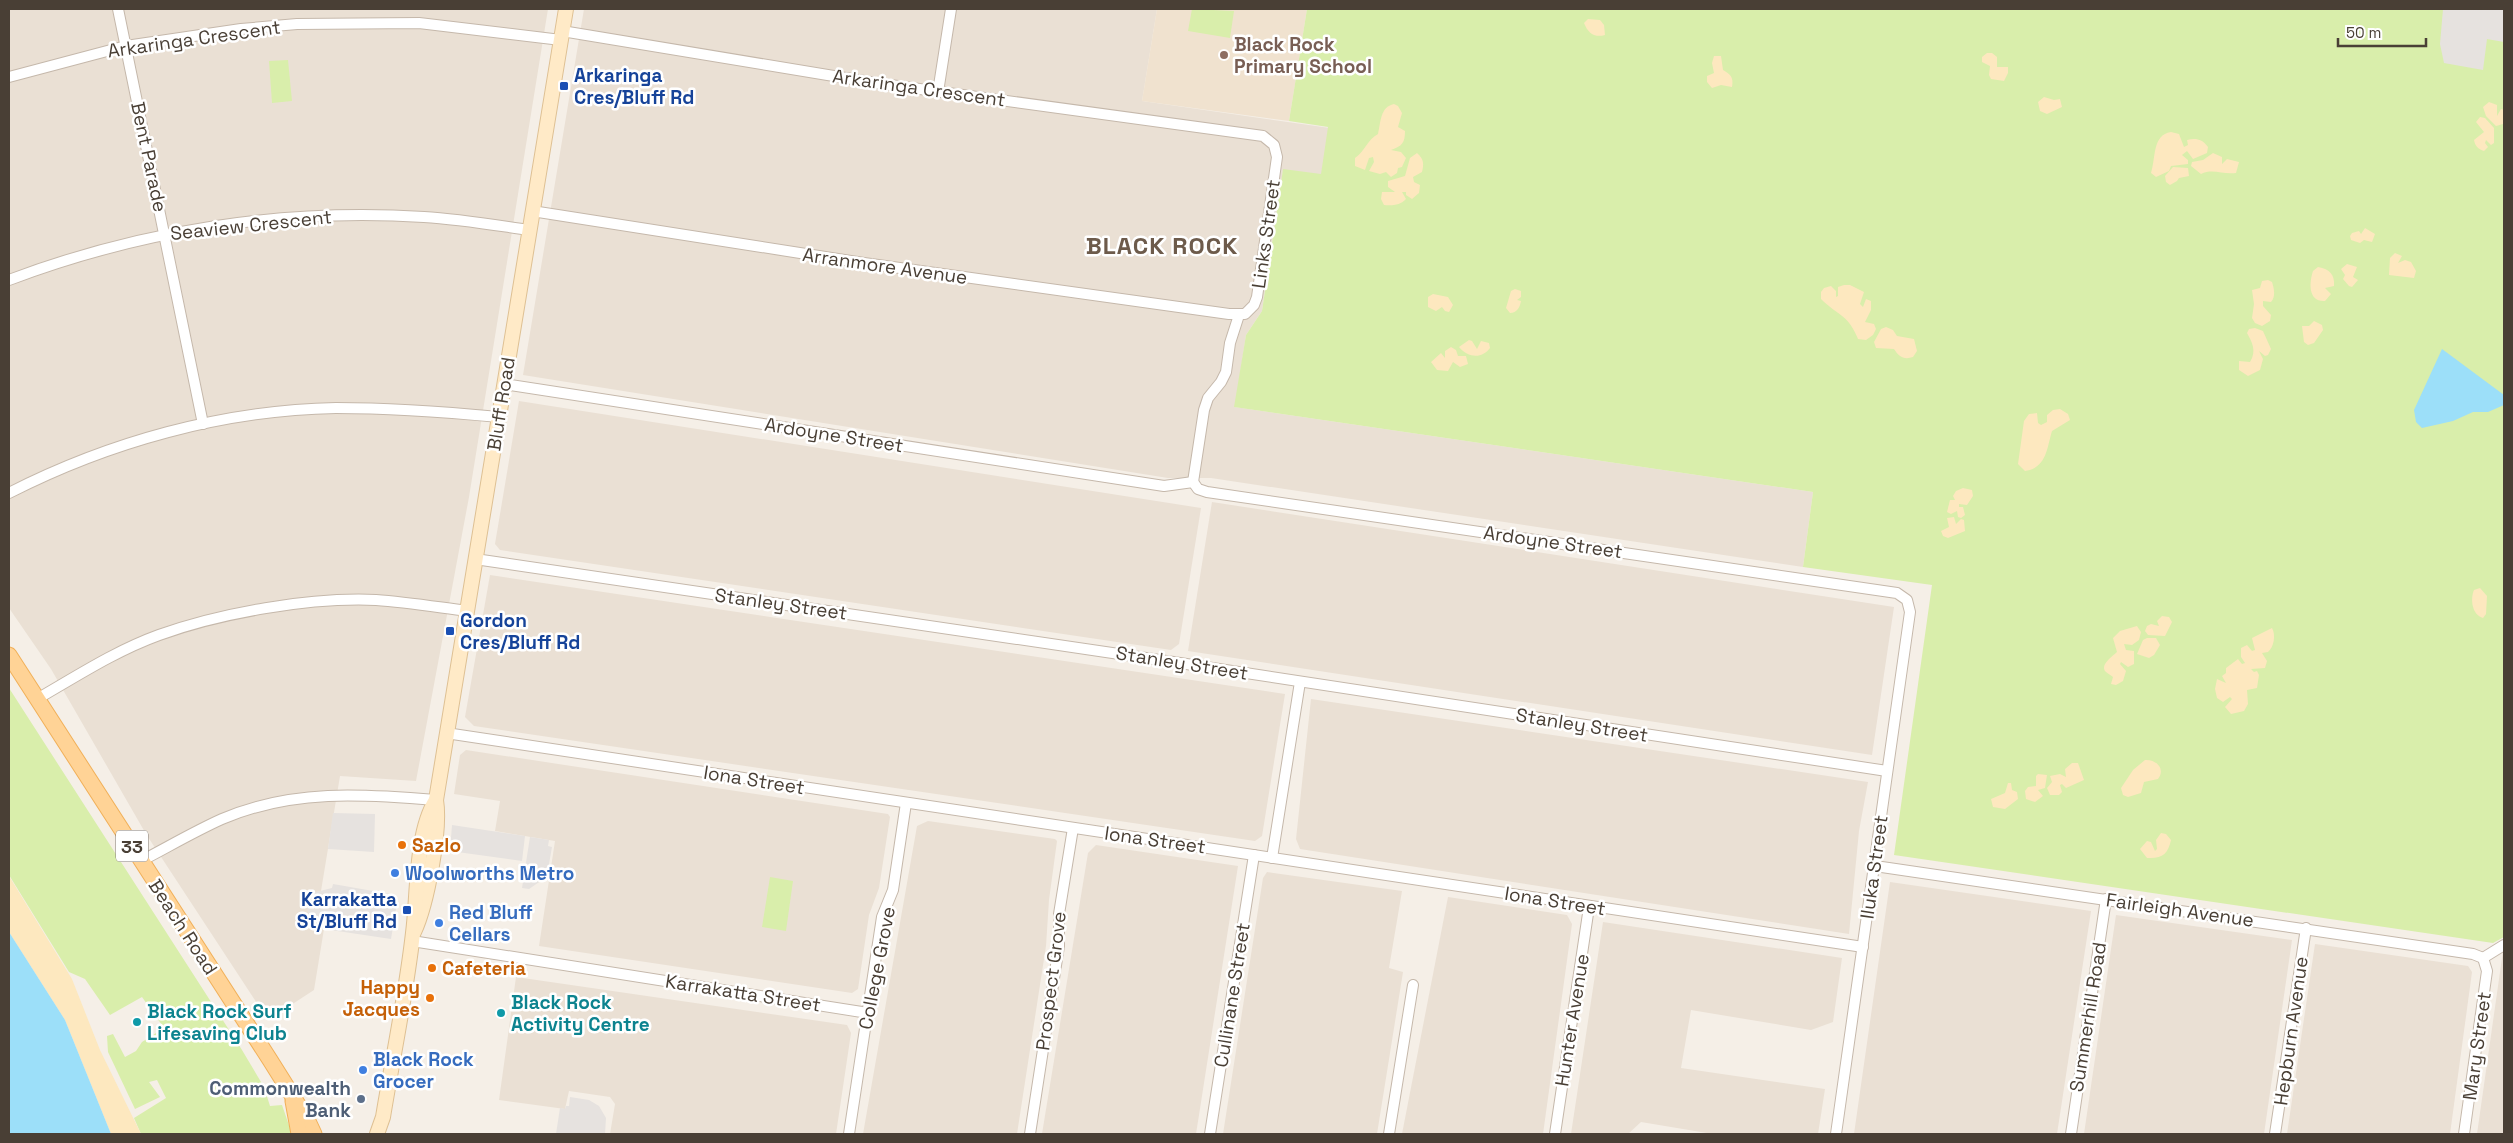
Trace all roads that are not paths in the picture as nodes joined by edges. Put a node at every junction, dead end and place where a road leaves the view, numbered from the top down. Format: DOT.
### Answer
graph roads {
  1 [pos="118,9"];
  2 [pos="566,9"];
  3 [pos="951,9"];
  4 [pos="561,36"];
  5 [pos="126,46"];
  6 [pos="9,77"];
  7 [pos="938,92"];
  8 [pos="1274,144"];
  9 [pos="532,211"];
  10 [pos="529,230"];
  11 [pos="165,235"];
  12 [pos="9,280"];
  13 [pos="1234,314"];
  14 [pos="504,384"];
  15 [pos="499,417"];
  16 [pos="203,424"];
  17 [pos="1195,484"];
  18 [pos="9,493"];
  19 [pos="475,559"];
  20 [pos="1907,600"];
  21 [pos="467,611"];
  22 [pos="9,655"];
  23 [pos="1300,682"];
  24 [pos="37,699"];
  25 [pos="446,733"];
  26 [pos="1888,771"];
  27 [pos="436,800"];
  28 [pos="906,803"];
  29 [pos="1073,828"];
  30 [pos="1254,855"];
  31 [pos="1272,858"];
  32 [pos="141,861"];
  33 [pos="1874,866"];
  34 [pos="2106,900"];
  35 [pos="1589,907"];
  36 [pos="2306,928"];
  37 [pos="413,937"];
  38 [pos="2504,945"];
  39 [pos="1863,947"];
  40 [pos="2483,958"];
  41 [pos="1413,985"];
  42 [pos="868,1013"];
  43 [pos="293,1098"];
  44 [pos="383,1117"];
  45 [pos="299,1134"];
  46 [pos="314,1134"];
  47 [pos="377,1134"];
  48 [pos="385,1134"];
  49 [pos="849,1134"];
  50 [pos="1030,1134"];
  51 [pos="1210,1134"];
  52 [pos="1389,1134"];
  53 [pos="1554,1134"];
  54 [pos="1836,1134"];
  55 [pos="2071,1134"];
  56 [pos="2275,1134"];
  57 [pos="2464,1134"];
  1 -- 5 [label="street, Bent Parade"];
  2 -- 4 [label="main road, Bluff Road"];
  3 -- 7 [label="street"];
  4 -- 5 [label="street, Arkaringa Crescent"];
  4 -- 7 [label="street, Arkaringa Crescent"];
  4 -- 9 [label="main road, Bluff Road"];
  5 -- 6 [label="street, Arkaringa Crescent"];
  5 -- 11 [label="street, Bent Parade"];
  7 -- 8 [label="street, Arkaringa Crescent"];
  8 -- 13 [label="street, Links Street"];
  9 -- 10 [label="main road, Bluff Road"];
  9 -- 13 [label="street, Arranmore Avenue"];
  10 -- 11 [label="street, Seaview Crescent"];
  10 -- 14 [label="main road, Bluff Road"];
  11 -- 12 [label="street, Seaview Crescent"];
  11 -- 16 [label="street, Bent Parade"];
  13 -- 17 [label="street"];
  14 -- 15 [label="main road, Bluff Road"];
  14 -- 17 [label="street, Ardoyne Street"];
  15 -- 16 [label="street"];
  15 -- 19 [label="main road, Bluff Road"];
  16 -- 18 [label="street"];
  17 -- 20 [label="street, Ardoyne Street"];
  19 -- 21 [label="main road, Bluff Road"];
  19 -- 23 [label="street, Stanley Street"];
  20 -- 26 [label="street, Iluka Street"];
  21 -- 24 [label="street"];
  21 -- 25 [label="main road, Bluff Road"];
  22 -- 24 [label="main road, Beach Road / 33"];
  23 -- 26 [label="street, Stanley Street"];
  23 -- 31 [label="street"];
  24 -- 32 [label="main road, Beach Road / 33"];
  25 -- 27 [label="main road, Bluff Road"];
  25 -- 28 [label="street, Iona Street"];
  26 -- 33 [label="street, Iluka Street"];
  27 -- 32 [label="street"];
  27 -- 37 [label="main road, Bluff Road"];
  28 -- 29 [label="street, Iona Street"];
  28 -- 42 [label="street, College Grove"];
  29 -- 30 [label="street, Iona Street"];
  29 -- 50 [label="street, Prospect Grove"];
  30 -- 31 [label="street, Iona Street"];
  30 -- 51 [label="street, Cullinane Street"];
  31 -- 35 [label="street, Iona Street"];
  32 -- 43 [label="main road, Beach Road / 33"];
  33 -- 34 [label="street, Fairleigh Avenue"];
  33 -- 39 [label="street, Iluka Street"];
  34 -- 36 [label="street, Fairleigh Avenue"];
  34 -- 55 [label="street, Summerhill Road"];
  35 -- 39 [label="street, Iona Street"];
  35 -- 53 [label="street, Hunter Avenue"];
  36 -- 40 [label="street, Fairleigh Avenue"];
  36 -- 56 [label="street, Hepburn Avenue"];
  37 -- 42 [label="street, Karrakatta Street"];
  37 -- 44 [label="main road, Bluff Road"];
  38 -- 40 [label="street"];
  39 -- 54 [label="street, Iluka Street"];
  40 -- 57 [label="street, Mary Street"];
  41 -- 52 [label="street"];
  42 -- 49 [label="street, College Grove"];
  43 -- 45 [label="main road, Beach Road / 33"];
  43 -- 46 [label="main road, Beach Road / 33"];
  44 -- 47 [label="main road, Bluff Road"];
  44 -- 48 [label="main road, Bluff Road"];
}
